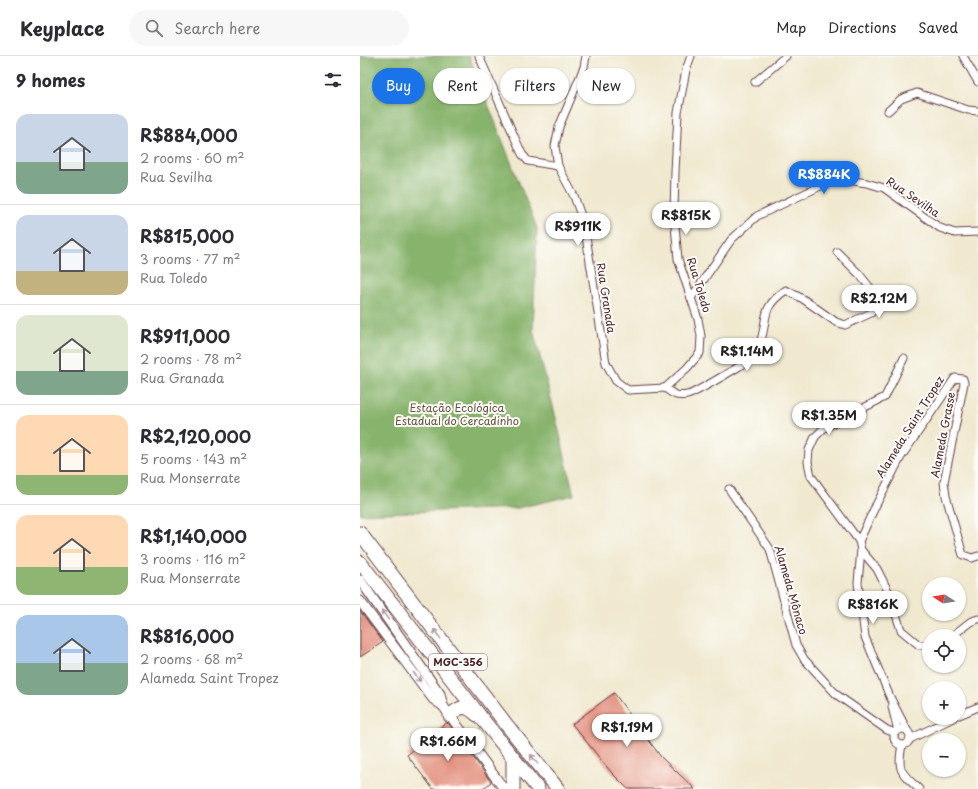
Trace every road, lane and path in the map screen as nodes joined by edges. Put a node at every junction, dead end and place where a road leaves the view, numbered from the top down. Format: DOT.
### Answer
graph roads {
  1 [pos="479,56"];
  2 [pos="586,56"];
  3 [pos="691,56"];
  4 [pos="786,56"];
  5 [pos="963,56"];
  6 [pos="755,82"];
  7 [pos="978,82"];
  8 [pos="888,111"];
  9 [pos="978,111"];
  10 [pos="558,166"];
  11 [pos="978,232"];
  12 [pos="837,252"];
  13 [pos="691,298"];
  14 [pos="904,358"];
  15 [pos="959,378"];
  16 [pos="665,388"];
  17 [pos="729,489"];
  18 [pos="360,533"];
  19 [pos="859,541"];
  20 [pos="861,550"];
  21 [pos="978,556"];
  22 [pos="360,562"];
  23 [pos="360,580"];
  24 [pos="360,601"];
  25 [pos="978,619"];
  26 [pos="961,629"];
  27 [pos="922,645"];
  28 [pos="890,697"];
  29 [pos="978,707"];
  30 [pos="447,711"];
  31 [pos="966,712"];
  32 [pos="484,721"];
  33 [pos="935,725"];
  34 [pos="897,732"];
  35 [pos="909,735"];
  36 [pos="902,745"];
  37 [pos="513,758"];
  38 [pos="504,789"];
  39 [pos="513,789"];
  40 [pos="538,789"];
  41 [pos="558,789"];
  42 [pos="919,789"];
  1 -- 10 [label="street"];
  2 -- 10 [label="street, Rua Granada"];
  3 -- 13 [label="street, Rua Toledo"];
  4 -- 6 [label="street"];
  5 -- 7 [label="street"];
  8 -- 9 [label="street"];
  10 -- 16 [label="street, Rua Granada"];
  11 -- 13 [label="street, Rua Sevilha"];
  12 -- 16 [label="street"];
  13 -- 16 [label="street, Rua Toledo"];
  14 -- 19 [label="street"];
  15 -- 19 [label="street, Alameda Saint Tropez"];
  15 -- 21 [label="street, Alameda Grasse"];
  17 -- 34 [label="street, Alameda Mônaco"];
  41 -- 18 [label="highway, MGC-356, one-way"];
  19 -- 20 [label="street"];
  20 -- 27 [label="street"];
  20 -- 28 [label="street"];
  22 -- 32 [label="highway, MGC-356"];
  30 -- 23 [label="street, one-way"];
  24 -- 30 [label="street, one-way"];
  25 -- 26 [label="street"];
  28 -- 34 [label="street"];
  28 -- 35 [label="street"];
  29 -- 31 [label="street"];
  30 -- 32 [label="highway"];
  30 -- 38 [label="street"];
  32 -- 37 [label="highway, MGC-356"];
  33 -- 35 [label="street"];
  34 -- 35 [label="street"];
  34 -- 36 [label="street"];
  35 -- 36 [label="street"];
  36 -- 42 [label="street"];
  37 -- 39 [label="highway"];
  37 -- 40 [label="highway, MGC-356"];
}
